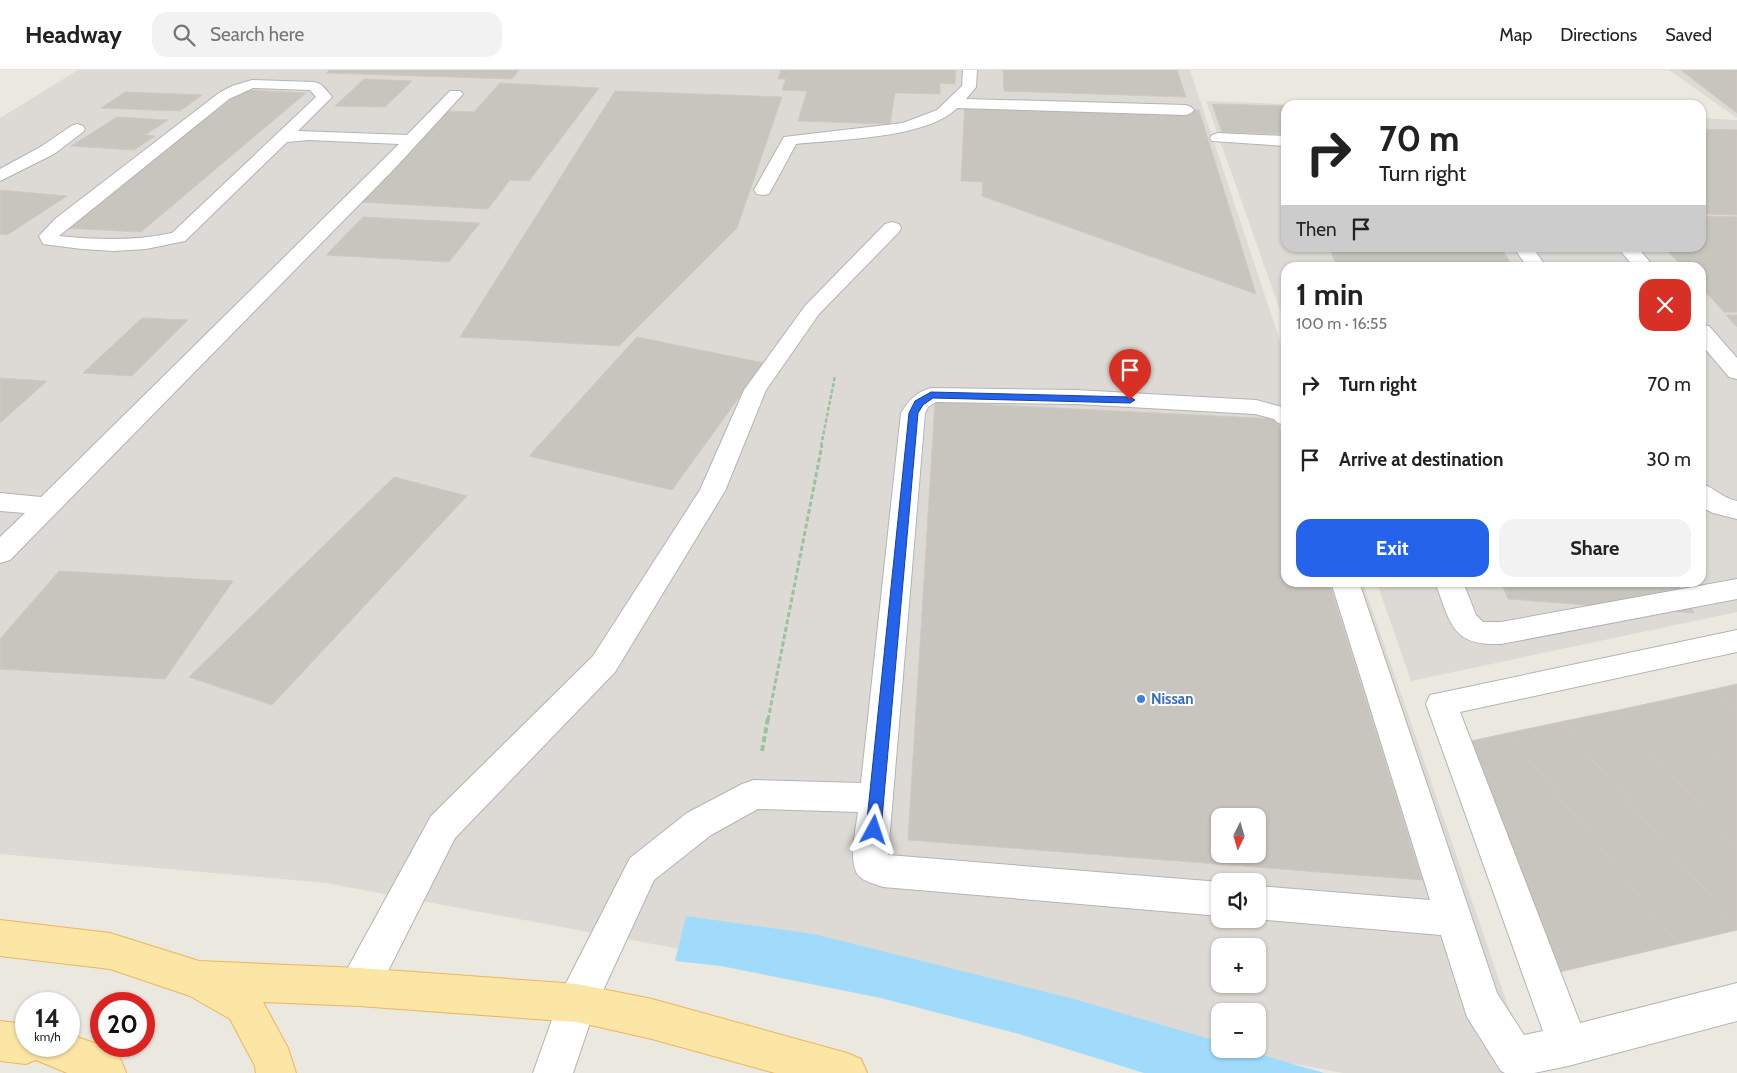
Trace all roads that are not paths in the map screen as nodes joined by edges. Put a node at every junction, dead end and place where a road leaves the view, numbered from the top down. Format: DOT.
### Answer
graph roads {
  1 [pos="970,70"];
  2 [pos="455,94"];
  3 [pos="953,103"];
  4 [pos="1186,110"];
  5 [pos="78,130"];
  6 [pos="284,137"];
  7 [pos="1218,138"];
  8 [pos="412,140"];
  9 [pos="1281,141"];
  10 [pos="0,176"];
  11 [pos="763,190"];
  12 [pos="892,228"];
  13 [pos="1632,252"];
  14 [pos="1641,262"];
  15 [pos="1706,337"];
  16 [pos="1737,372"];
  17 [pos="1281,414"];
  18 [pos="1706,499"];
  19 [pos="0,502"];
  20 [pos="47,506"];
  21 [pos="1737,510"];
  22 [pos="0,553"];
  23 [pos="1346,587"];
  24 [pos="1451,587"];
  25 [pos="1737,589"];
  26 [pos="1737,641"];
  27 [pos="876,798"];
  28 [pos="1211,898"];
  29 [pos="1266,904"];
  30 [pos="1452,919"];
  31 [pos="0,938"];
  32 [pos="199,980"];
  33 [pos="359,987"];
  34 [pos="1737,1002"];
  35 [pos="577,1003"];
  36 [pos="0,1041"];
  37 [pos="15,1043"];
  38 [pos="1568,1046"];
  39 [pos="77,1057"];
  40 [pos="106,1073"];
  41 [pos="276,1073"];
  42 [pos="553,1073"];
  43 [pos="847,1073"];
  1 -- 3 [label="street"];
  2 -- 8 [label="street"];
  3 -- 4 [label="street"];
  3 -- 11 [label="street"];
  5 -- 10 [label="street"];
  6 -- 6 [label="street"];
  6 -- 8 [label="street"];
  7 -- 9 [label="street"];
  8 -- 20 [label="street"];
  12 -- 33 [label="street"];
  13 -- 14 [label="street"];
  15 -- 16 [label="street"];
  17 -- 27 [label="street"];
  18 -- 21 [label="street"];
  19 -- 20 [label="street"];
  20 -- 22 [label="street"];
  23 -- 30 [label="street"];
  24 -- 25 [label="street"];
  26 -- 38 [label="street"];
  27 -- 28 [label="street"];
  27 -- 35 [label="street"];
  29 -- 30 [label="street"];
  30 -- 38 [label="street"];
  31 -- 32 [label="main road"];
  32 -- 33 [label="main road"];
  32 -- 41 [label="main road"];
  33 -- 35 [label="main road"];
  34 -- 38 [label="street"];
  35 -- 42 [label="street"];
  35 -- 43 [label="main road"];
  36 -- 37 [label="main road"];
  39 -- 40 [label="main road"];
}
